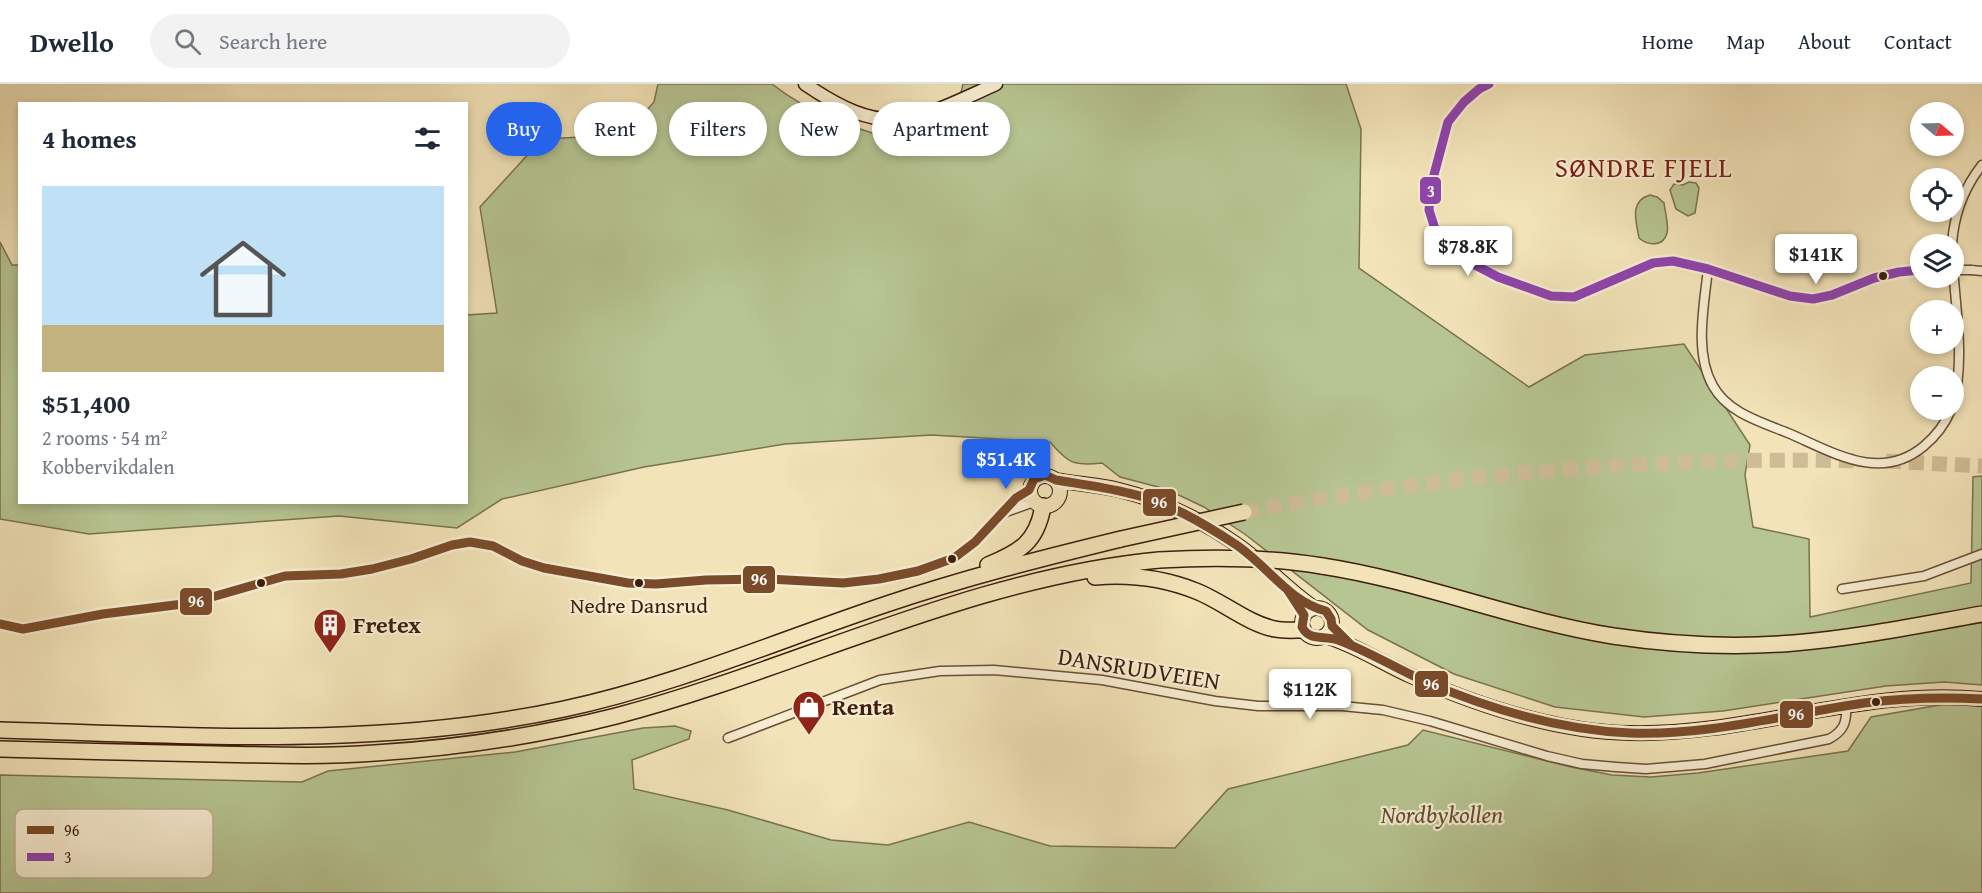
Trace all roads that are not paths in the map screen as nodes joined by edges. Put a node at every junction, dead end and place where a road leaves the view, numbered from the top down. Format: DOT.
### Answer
graph roads {
  1 [pos="805,84"];
  2 [pos="996,84"];
  3 [pos="1489,84"];
  4 [pos="1982,165"];
  5 [pos="1953,234"];
  6 [pos="1708,269"];
  7 [pos="1964,269"];
  8 [pos="1910,271"];
  9 [pos="1982,271"];
  10 [pos="1955,288"];
  11 [pos="1958,366"];
  12 [pos="1945,420"];
  13 [pos="1056,480"];
  14 [pos="1084,485"];
  15 [pos="1060,495"];
  16 [pos="1035,499"];
  17 [pos="1244,512"];
  18 [pos="1003,513"];
  19 [pos="1982,554"];
  20 [pos="1842,589"];
  21 [pos="997,590"];
  22 [pos="888,603"];
  23 [pos="1982,614"];
  24 [pos="1307,618"];
  25 [pos="0,624"];
  26 [pos="1328,631"];
  27 [pos="1982,699"];
  28 [pos="1846,706"];
  29 [pos="0,730"];
  30 [pos="728,738"];
  31 [pos="0,749"];
  1 -- 2 [label="main road"];
  3 -- 6 [label="street"];
  4 -- 5 [label="street"];
  6 -- 8 [label="street"];
  6 -- 12 [label="street"];
  7 -- 9 [label="street, bridge"];
  10 -- 11 [label="street"];
  13 -- 14 [label="main road"];
  13 -- 15 [label="main road"];
  13 -- 16 [label="main road"];
  14 -- 15 [label="main road"];
  14 -- 24 [label="main road"];
  15 -- 16 [label="main road"];
  16 -- 18 [label="street"];
  16 -- 18 [label="street"];
  16 -- 22 [label="highway"];
  17 -- 22 [label="highway, bridge"];
  18 -- 25 [label="street"];
  19 -- 20 [label="street"];
  21 -- 23 [label="highway, bridge"];
  21 -- 24 [label="highway"];
  21 -- 31 [label="highway"];
  22 -- 29 [label="highway"];
  24 -- 26 [label="main road"];
  24 -- 26 [label="main road"];
  26 -- 28 [label="main road"];
  27 -- 28 [label="main road"];
  28 -- 30 [label="street, DANSRUDVEIEN"];
}
